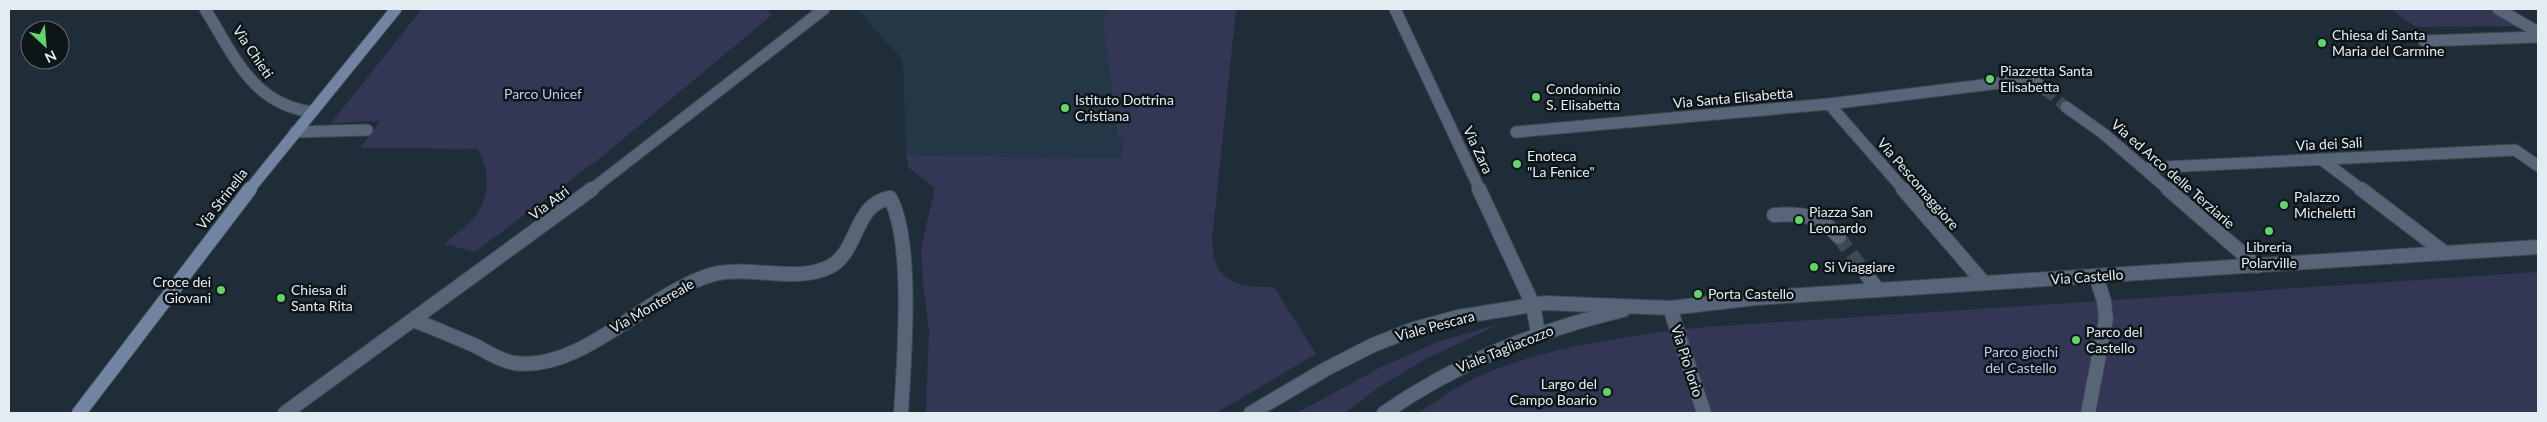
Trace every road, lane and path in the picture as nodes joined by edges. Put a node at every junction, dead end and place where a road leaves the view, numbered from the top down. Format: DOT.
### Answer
graph roads {
  1 [pos="205,9"];
  2 [pos="396,9"];
  3 [pos="808,9"];
  4 [pos="1395,9"];
  5 [pos="2499,9"];
  6 [pos="822,10"];
  7 [pos="2538,34"];
  8 [pos="2424,41"];
  9 [pos="2046,90"];
  10 [pos="1829,104"];
  11 [pos="2066,107"];
  12 [pos="311,112"];
  13 [pos="367,130"];
  14 [pos="295,132"];
  15 [pos="1516,132"];
  16 [pos="2321,159"];
  17 [pos="2538,166"];
  18 [pos="2144,168"];
  19 [pos="1774,215"];
  20 [pos="1839,237"];
  21 [pos="2538,247"];
  22 [pos="2445,253"];
  23 [pos="2257,266"];
  24 [pos="1866,274"];
  25 [pos="2096,276"];
  26 [pos="1984,284"];
  27 [pos="1878,290"];
  28 [pos="1533,305"];
  29 [pos="1636,308"];
  30 [pos="1670,308"];
  31 [pos="414,320"];
  32 [pos="1538,333"];
  33 [pos="78,413"];
  34 [pos="285,413"];
  35 [pos="902,413"];
  36 [pos="1251,413"];
  37 [pos="1384,413"];
  38 [pos="1704,413"];
  39 [pos="2088,413"];
  1 -- 12 [label="street, Via Chieti"];
  2 -- 12 [label="main road, Via Strinella"];
  3 -- 6 [label="street"];
  4 -- 28 [label="street, Via Zara"];
  5 -- 7 [label="street"];
  6 -- 31 [label="street, Via Atri"];
  7 -- 8 [label="street"];
  9 -- 10 [label="street, Via Santa Elisabetta"];
  10 -- 15 [label="street, Via Santa Elisabetta"];
  10 -- 26 [label="street, Via Pescomaggiore"];
  11 -- 18 [label="street, Via ed Arco delle Terziarie"];
  12 -- 14 [label="main road, Via Strinella"];
  13 -- 14 [label="street"];
  14 -- 33 [label="main road, Via Strinella"];
  16 -- 17 [label="street, Via dei Sali"];
  16 -- 18 [label="street, Via dei Sali"];
  16 -- 22 [label="street"];
  18 -- 23 [label="street, Via ed Arco delle Terziarie"];
  19 -- 20 [label="street"];
  21 -- 22 [label="street, Via Castello"];
  22 -- 23 [label="street, Via Castello"];
  23 -- 25 [label="street, Via Castello"];
  24 -- 27 [label="street"];
  25 -- 26 [label="street, Via Castello"];
  25 -- 39 [label="street"];
  26 -- 27 [label="street, Via Castello"];
  27 -- 30 [label="street, Via Castello"];
  28 -- 29 [label="street, Viale Pescara"];
  28 -- 32 [label="street, Via Zara"];
  28 -- 36 [label="street, Viale Pescara"];
  29 -- 30 [label="street, Via Castello"];
  29 -- 32 [label="street, Viale Tagliacozzo"];
  30 -- 38 [label="street, Via Pio Iorio"];
  31 -- 34 [label="street, Via Atri"];
  31 -- 35 [label="street, Via Montereale"];
  32 -- 37 [label="street, Viale Tagliacozzo"];
}
